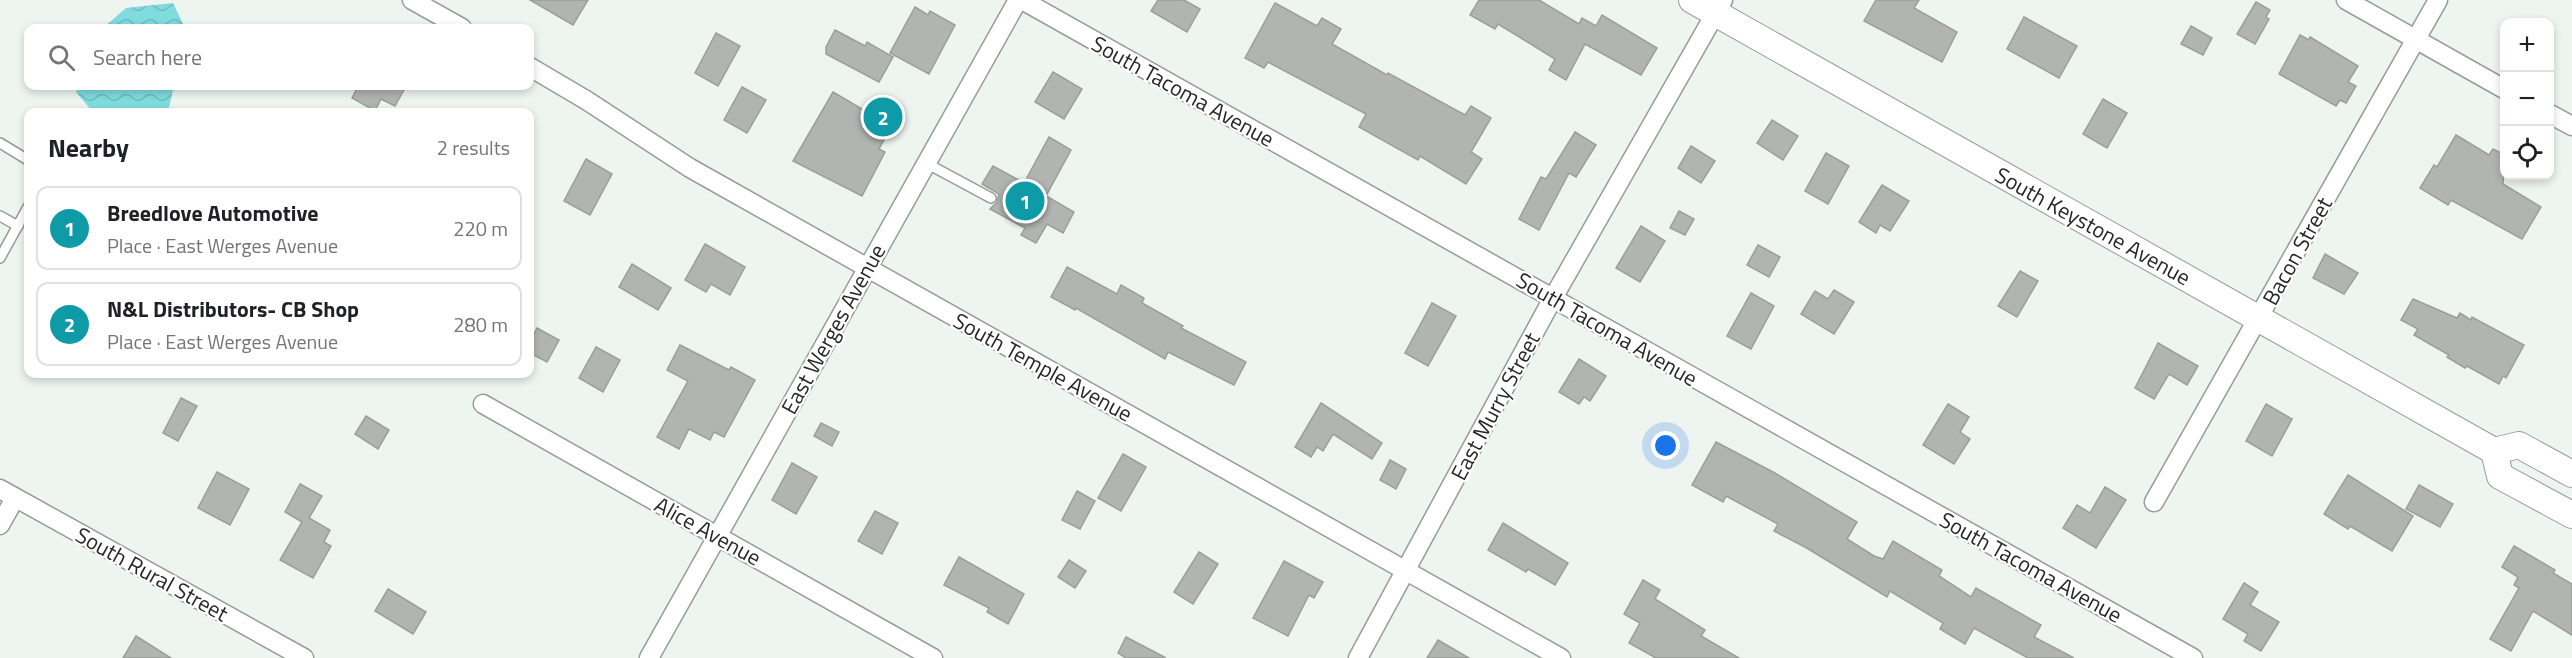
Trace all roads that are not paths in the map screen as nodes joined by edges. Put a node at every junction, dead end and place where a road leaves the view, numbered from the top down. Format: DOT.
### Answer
graph roads {
  1 [pos="412,0"];
  2 [pos="1020,0"];
  3 [pos="1692,0"];
  4 [pos="2346,0"];
  5 [pos="2438,0"];
  6 [pos="1720,7"];
  7 [pos="455,24"];
  8 [pos="2416,40"];
  9 [pos="534,70"];
  10 [pos="2500,86"];
  11 [pos="2554,116"];
  12 [pos="2572,126"];
  13 [pos="0,143"];
  14 [pos="24,158"];
  15 [pos="926,163"];
  16 [pos="991,198"];
  17 [pos="24,215"];
  18 [pos="0,216"];
  19 [pos="18,226"];
  20 [pos="0,258"];
  21 [pos="867,268"];
  22 [pos="1553,298"];
  23 [pos="2259,319"];
  24 [pos="483,404"];
  25 [pos="2494,451"];
  26 [pos="2572,474"];
  27 [pos="8,493"];
  28 [pos="2154,502"];
  29 [pos="2572,515"];
  30 [pos="0,525"];
  31 [pos="718,536"];
  32 [pos="1406,571"];
  33 [pos="304,658"];
  34 [pos="650,658"];
  35 [pos="933,658"];
  36 [pos="1358,658"];
  37 [pos="1561,658"];
  38 [pos="2193,658"];
  1 -- 7 [label="street"];
  2 -- 15 [label="street, East Werges Avenue"];
  2 -- 22 [label="street, South Tacoma Avenue"];
  3 -- 6 [label="main road, South Keystone Avenue"];
  4 -- 8 [label="street"];
  5 -- 8 [label="street, Bacon Street"];
  6 -- 22 [label="street, East Murry Street"];
  6 -- 23 [label="main road, South Keystone Avenue"];
  8 -- 10 [label="street"];
  8 -- 23 [label="street, Bacon Street"];
  9 -- 21 [label="street, South Temple Avenue"];
  11 -- 12 [label="street"];
  13 -- 14 [label="lane"];
  15 -- 16 [label="lane"];
  15 -- 21 [label="street, East Werges Avenue"];
  17 -- 19 [label="lane"];
  18 -- 19 [label="lane"];
  19 -- 20 [label="lane"];
  21 -- 31 [label="street, East Werges Avenue"];
  21 -- 32 [label="street, South Temple Avenue"];
  22 -- 32 [label="street, East Murry Street"];
  22 -- 38 [label="street, South Tacoma Avenue"];
  23 -- 25 [label="main road, South Keystone Avenue"];
  23 -- 28 [label="street, Bacon Street"];
  24 -- 31 [label="street, Alice Avenue"];
  25 -- 26 [label="main road"];
  25 -- 29 [label="main road"];
  27 -- 30 [label="street"];
  27 -- 33 [label="street, South Rural Street"];
  31 -- 34 [label="street, East Werges Avenue"];
  31 -- 35 [label="street, Alice Avenue"];
  32 -- 36 [label="street, East Murry Street"];
  32 -- 37 [label="street, South Temple Avenue"];
}
